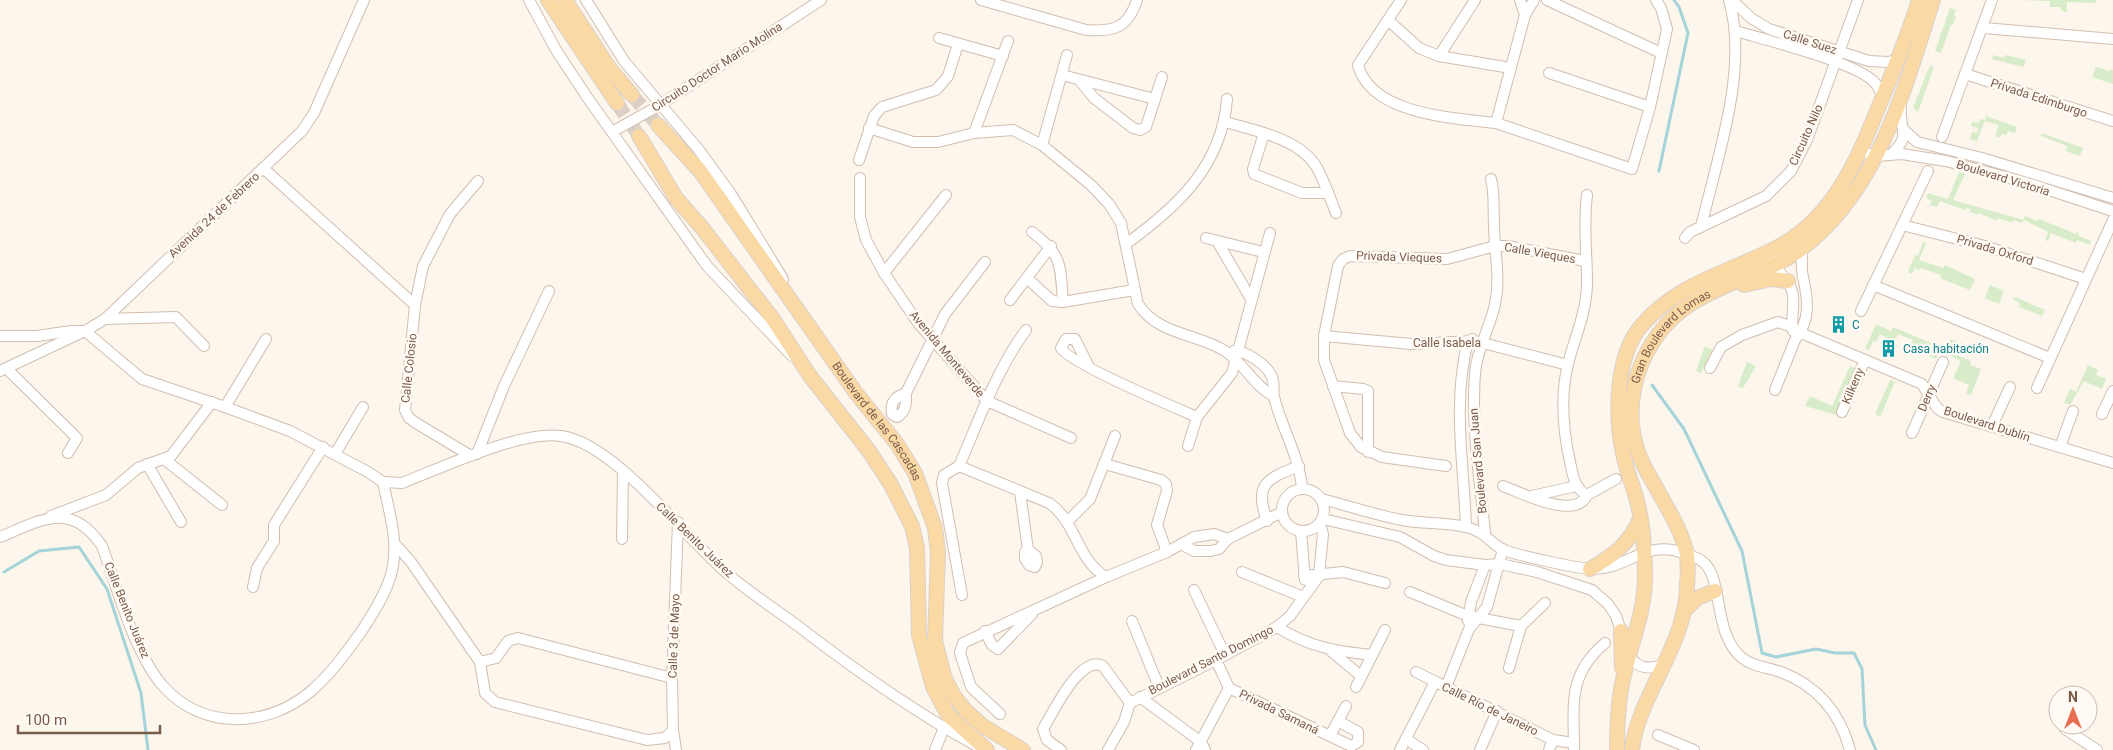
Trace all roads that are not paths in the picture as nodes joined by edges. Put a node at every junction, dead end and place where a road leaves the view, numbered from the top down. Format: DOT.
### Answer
graph roads {
  1 [pos="364,0"];
  2 [pos="528,0"];
  3 [pos="548,0"];
  4 [pos="565,0"];
  5 [pos="586,0"];
  6 [pos="821,0"];
  7 [pos="981,0"];
  8 [pos="1137,0"];
  9 [pos="1402,0"];
  10 [pos="1475,0"];
  11 [pos="1520,0"];
  12 [pos="1534,0"];
  13 [pos="1547,0"];
  14 [pos="1656,0"];
  15 [pos="1731,0"];
  16 [pos="1858,0"];
  17 [pos="1919,0"];
  18 [pos="1933,0"];
  19 [pos="1992,0"];
  20 [pos="996,2"];
  21 [pos="1525,15"];
  22 [pos="1751,18"];
  23 [pos="1388,20"];
  24 [pos="1984,28"];
  25 [pos="1736,31"];
  26 [pos="939,38"];
  27 [pos="2113,39"];
  28 [pos="1008,41"];
  29 [pos="958,44"];
  30 [pos="1839,51"];
  31 [pos="1661,53"];
  32 [pos="1067,55"];
  33 [pos="1003,56"];
  34 [pos="1439,56"];
  35 [pos="1898,60"];
  36 [pos="1836,62"];
  37 [pos="1510,68"];
  38 [pos="1549,73"];
  39 [pos="1965,74"];
  40 [pos="1062,75"];
  41 [pos="1162,77"];
  42 [pos="1080,81"];
  43 [pos="1902,93"];
  44 [pos="632,95"];
  45 [pos="1883,97"];
  46 [pos="1155,99"];
  47 [pos="1227,99"];
  48 [pos="617,103"];
  49 [pos="660,105"];
  50 [pos="1650,108"];
  51 [pos="2113,121"];
  52 [pos="1226,122"];
  53 [pos="1496,123"];
  54 [pos="658,125"];
  55 [pos="869,128"];
  56 [pos="1905,131"];
  57 [pos="612,132"];
  58 [pos="974,133"];
  59 [pos="1264,134"];
  60 [pos="639,136"];
  61 [pos="1942,137"];
  62 [pos="1042,146"];
  63 [pos="1930,146"];
  64 [pos="1861,152"];
  65 [pos="1891,154"];
  66 [pos="1876,156"];
  67 [pos="1928,157"];
  68 [pos="859,160"];
  69 [pos="263,168"];
  70 [pos="1928,171"];
  71 [pos="2028,172"];
  72 [pos="860,178"];
  73 [pos="1491,179"];
  74 [pos="478,181"];
  75 [pos="2024,182"];
  76 [pos="1328,193"];
  77 [pos="946,195"];
  78 [pos="1587,195"];
  79 [pos="2113,198"];
  80 [pos="2113,211"];
  81 [pos="1336,213"];
  82 [pos="2113,220"];
  83 [pos="1902,225"];
  84 [pos="1702,227"];
  85 [pos="1032,232"];
  86 [pos="1270,233"];
  87 [pos="1206,238"];
  88 [pos="1685,238"];
  89 [pos="1217,241"];
  90 [pos="1126,244"];
  91 [pos="1797,244"];
  92 [pos="1051,246"];
  93 [pos="1495,246"];
  94 [pos="1263,252"];
  95 [pos="1585,261"];
  96 [pos="985,262"];
  97 [pos="1775,265"];
  98 [pos="884,273"];
  99 [pos="1803,276"];
  100 [pos="1027,278"];
  101 [pos="2086,279"];
  102 [pos="1788,281"];
  103 [pos="1736,283"];
  104 [pos="1873,285"];
  105 [pos="1134,290"];
  106 [pos="549,291"];
  107 [pos="1251,299"];
  108 [pos="1010,300"];
  109 [pos="1064,302"];
  110 [pos="415,304"];
  111 [pos="1861,311"];
  112 [pos="105,319"];
  113 [pos="811,327"];
  114 [pos="1026,330"];
  115 [pos="1485,330"];
  116 [pos="85,331"];
  117 [pos="1796,333"];
  118 [pos="0,336"];
  119 [pos="1324,336"];
  120 [pos="266,339"];
  121 [pos="933,339"];
  122 [pos="1468,341"];
  123 [pos="1481,342"];
  124 [pos="204,346"];
  125 [pos="1238,356"];
  126 [pos="2050,358"];
  127 [pos="1865,360"];
  128 [pos="1943,362"];
  129 [pos="1088,365"];
  130 [pos="1568,365"];
  131 [pos="1710,368"];
  132 [pos="3,369"];
  133 [pos="810,376"];
  134 [pos="1333,386"];
  135 [pos="2010,387"];
  136 [pos="2037,388"];
  137 [pos="1775,390"];
  138 [pos="2113,391"];
  139 [pos="906,393"];
  140 [pos="1929,394"];
  141 [pos="1273,396"];
  142 [pos="987,401"];
  143 [pos="212,402"];
  144 [pos="225,407"];
  145 [pos="363,407"];
  146 [pos="2073,411"];
  147 [pos="1842,412"];
  148 [pos="2102,414"];
  149 [pos="1197,417"];
  150 [pos="1992,426"];
  151 [pos="1912,434"];
  152 [pos="1115,436"];
  153 [pos="1070,438"];
  154 [pos="1188,446"];
  155 [pos="322,447"];
  156 [pos="2060,447"];
  157 [pos="1368,452"];
  158 [pos="68,453"];
  159 [pos="335,454"];
  160 [pos="474,455"];
  161 [pos="164,459"];
  162 [pos="2113,463"];
  163 [pos="147,464"];
  164 [pos="1105,464"];
  165 [pos="959,466"];
  166 [pos="1299,466"];
  167 [pos="1446,466"];
  168 [pos="624,472"];
  169 [pos="1464,475"];
  170 [pos="1480,476"];
  171 [pos="1616,479"];
  172 [pos="383,482"];
  173 [pos="1503,486"];
  174 [pos="1576,486"];
  175 [pos="1302,488"];
  176 [pos="1020,492"];
  177 [pos="1587,495"];
  178 [pos="1532,496"];
  179 [pos="1322,499"];
  180 [pos="222,505"];
  181 [pos="1282,512"];
  182 [pos="48,517"];
  183 [pos="1640,518"];
  184 [pos="1403,520"];
  185 [pos="1267,521"];
  186 [pos="1321,521"];
  187 [pos="180,522"];
  188 [pos="678,522"];
  189 [pos="1067,522"];
  190 [pos="1466,527"];
  191 [pos="1301,531"];
  192 [pos="1484,533"];
  193 [pos="0,537"];
  194 [pos="1400,537"];
  195 [pos="622,539"];
  196 [pos="1228,539"];
  197 [pos="396,545"];
  198 [pos="1183,545"];
  199 [pos="1504,549"];
  200 [pos="1028,550"];
  201 [pos="1167,552"];
  202 [pos="1645,552"];
  203 [pos="1687,554"];
  204 [pos="1500,564"];
  205 [pos="1485,565"];
  206 [pos="1590,569"];
  207 [pos="1242,572"];
  208 [pos="1304,576"];
  209 [pos="1318,576"];
  210 [pos="1106,577"];
  211 [pos="1385,583"];
  212 [pos="253,587"];
  213 [pos="1194,590"];
  214 [pos="1715,591"];
  215 [pos="1410,592"];
  216 [pos="1306,594"];
  217 [pos="962,595"];
  218 [pos="1545,603"];
  219 [pos="1035,611"];
  220 [pos="1684,611"];
  221 [pos="1468,616"];
  222 [pos="1479,619"];
  223 [pos="1132,621"];
  224 [pos="1521,626"];
  225 [pos="1277,627"];
  226 [pos="1469,629"];
  227 [pos="1385,630"];
  228 [pos="985,631"];
  229 [pos="1620,631"];
  230 [pos="1605,644"];
  231 [pos="1332,651"];
  232 [pos="1630,655"];
  233 [pos="1372,656"];
  234 [pos="1221,658"];
  235 [pos="480,662"];
  236 [pos="1666,664"];
  237 [pos="1509,668"];
  238 [pos="1416,672"];
  239 [pos="1361,676"];
  240 [pos="672,678"];
  241 [pos="1435,682"];
  242 [pos="1622,684"];
  243 [pos="1159,687"];
  244 [pos="1356,687"];
  245 [pos="1446,687"];
  246 [pos="1229,688"];
  247 [pos="1140,697"];
  248 [pos="1130,703"];
  249 [pos="1346,706"];
  250 [pos="1497,712"];
  251 [pos="1000,714"];
  252 [pos="1338,721"];
  253 [pos="944,728"];
  254 [pos="674,730"];
  255 [pos="1658,734"];
  256 [pos="2074,735"];
  257 [pos="1330,736"];
  258 [pos="1406,739"];
  259 [pos="1551,745"];
  260 [pos="1574,746"];
  261 [pos="1201,747"];
  262 [pos="1683,747"];
  263 [pos="676,750"];
  264 [pos="934,750"];
  265 [pos="986,750"];
  266 [pos="1023,750"];
  267 [pos="1061,750"];
  268 [pos="1108,750"];
  269 [pos="1400,750"];
  270 [pos="1423,750"];
  271 [pos="1480,750"];
  272 [pos="1617,750"];
  273 [pos="1632,750"];
  274 [pos="1694,750"];
  275 [pos="1850,750"];
  276 [pos="2097,750"];
  1 -- 69 [label="street, Avenida 24 de Febrero"];
  2 -- 57 [label="street, Boulevard de las Cascadas"];
  3 -- 48 [label="main road"];
  4 -- 44 [label="main road"];
  5 -- 49 [label="street, Boulevard de las Cascadas"];
  6 -- 49 [label="street, Circuito Doctor Mario Molina"];
  7 -- 20 [label="street"];
  8 -- 20 [label="street"];
  9 -- 23 [label="street"];
  10 -- 34 [label="street"];
  11 -- 21 [label="street"];
  12 -- 21 [label="street"];
  13 -- 31 [label="street"];
  14 -- 31 [label="street"];
  15 -- 22 [label="street, Calle Suez"];
  15 -- 25 [label="street"];
  16 -- 30 [label="street, Circuito Nilo"];
  17 -- 35 [label="main road, Gran Boulevard Lomas"];
  18 -- 43 [label="main road, Gran Boulevard Lomas"];
  19 -- 24 [label="street"];
  21 -- 37 [label="street"];
  22 -- 25 [label="street"];
  22 -- 30 [label="street, Calle Suez"];
  23 -- 34 [label="street"];
  23 -- 53 [label="street"];
  24 -- 27 [label="street"];
  24 -- 39 [label="street"];
  25 -- 36 [label="street, Calle Suez"];
  25 -- 84 [label="street"];
  26 -- 29 [label="street"];
  28 -- 33 [label="street"];
  29 -- 33 [label="street"];
  29 -- 55 [label="street"];
  30 -- 35 [label="street, Calle Suez"];
  30 -- 36 [label="street, Circuito Nilo"];
  31 -- 50 [label="street"];
  32 -- 40 [label="street"];
  33 -- 58 [label="street"];
  34 -- 37 [label="street"];
  35 -- 45 [label="main road, Gran Boulevard Lomas"];
  36 -- 45 [label="street, Calle Suez"];
  36 -- 84 [label="street, Circuito Nilo"];
  37 -- 53 [label="street"];
  38 -- 50 [label="street"];
  39 -- 51 [label="street, Privada Edimburgo"];
  39 -- 61 [label="street"];
  40 -- 42 [label="street"];
  40 -- 62 [label="street"];
  41 -- 46 [label="street"];
  42 -- 46 [label="street"];
  42 -- 46 [label="street"];
  43 -- 56 [label="street"];
  43 -- 66 [label="main road, Gran Boulevard Lomas"];
  45 -- 64 [label="main road, Gran Boulevard Lomas"];
  47 -- 52 [label="street"];
  49 -- 57 [label="street, Circuito Doctor Mario Molina"];
  49 -- 113 [label="street, Boulevard de las Cascadas"];
  50 -- 53 [label="street"];
  52 -- 59 [label="street"];
  52 -- 90 [label="street"];
  54 -- 113 [label="main road"];
  55 -- 58 [label="street"];
  55 -- 68 [label="street"];
  56 -- 63 [label="street, Boulevard Victoria"];
  56 -- 65 [label="street"];
  57 -- 133 [label="street, Boulevard de las Cascadas"];
  58 -- 62 [label="street"];
  59 -- 76 [label="street"];
  59 -- 76 [label="street"];
  60 -- 133 [label="main road"];
  62 -- 90 [label="street"];
  63 -- 67 [label="street"];
  63 -- 71 [label="street, Boulevard Victoria"];
  64 -- 66 [label="street, Boulevard Victoria"];
  64 -- 91 [label="main road, Gran Boulevard Lomas"];
  65 -- 66 [label="street, Boulevard Victoria"];
  65 -- 67 [label="street, Boulevard Victoria"];
  66 -- 91 [label="main road, Gran Boulevard Lomas"];
  67 -- 75 [label="street, Boulevard Victoria"];
  69 -- 110 [label="street"];
  69 -- 112 [label="street, Avenida 24 de Febrero"];
  70 -- 83 [label="street"];
  71 -- 75 [label="street"];
  71 -- 79 [label="street, Boulevard Victoria"];
  72 -- 98 [label="street, Avenida Monteverde"];
  73 -- 93 [label="street, Boulevard San Juan"];
  74 -- 110 [label="street, Calle Colosio"];
  75 -- 80 [label="street, Boulevard Victoria"];
  76 -- 81 [label="street"];
  77 -- 98 [label="street"];
  78 -- 95 [label="street"];
  82 -- 101 [label="street"];
  83 -- 101 [label="street, Privada Oxford"];
  83 -- 104 [label="street"];
  84 -- 88 [label="street, Circuito Nilo"];
  85 -- 92 [label="street"];
  86 -- 94 [label="street"];
  87 -- 89 [label="street"];
  89 -- 94 [label="street"];
  89 -- 107 [label="street"];
  90 -- 105 [label="street"];
  91 -- 97 [label="main road, Gran Boulevard Lomas"];
  91 -- 99 [label="street"];
  91 -- 183 [label="main road, Gran Boulevard Lomas"];
  92 -- 100 [label="street"];
  92 -- 109 [label="street"];
  93 -- 95 [label="street, Calle Vieques"];
  93 -- 115 [label="street, Boulevard San Juan"];
  93 -- 119 [label="street, Privada Vieques"];
  94 -- 107 [label="street"];
  95 -- 130 [label="street"];
  96 -- 121 [label="street"];
  97 -- 102 [label="street"];
  97 -- 103 [label="main road, Gran Boulevard Lomas"];
  98 -- 121 [label="street, Avenida Monteverde"];
  99 -- 102 [label="street"];
  99 -- 117 [label="street"];
  100 -- 108 [label="street"];
  100 -- 109 [label="street"];
  101 -- 126 [label="street"];
  102 -- 103 [label="main road"];
  102 -- 117 [label="street"];
  103 -- 203 [label="main road, Gran Boulevard Lomas"];
  104 -- 111 [label="street"];
  104 -- 126 [label="street"];
  105 -- 109 [label="street"];
  105 -- 125 [label="street"];
  106 -- 160 [label="street"];
  107 -- 125 [label="street"];
  110 -- 160 [label="street, Calle Colosio"];
  112 -- 116 [label="street, Avenida 24 de Febrero"];
  112 -- 124 [label="street"];
  113 -- 266 [label="main road, Boulevard de las Cascadas"];
  114 -- 142 [label="street"];
  115 -- 122 [label="street"];
  115 -- 123 [label="street, Boulevard San Juan"];
  116 -- 118 [label="street"];
  116 -- 132 [label="street, Avenida 24 de Febrero"];
  116 -- 143 [label="street"];
  117 -- 127 [label="street, Boulevard Dublín"];
  117 -- 131 [label="street, Boulevard Dublín"];
  117 -- 137 [label="street"];
  119 -- 122 [label="street, Calle Isabela"];
  119 -- 134 [label="street, Privada Vieques"];
  120 -- 144 [label="street"];
  121 -- 139 [label="street"];
  121 -- 142 [label="street, Avenida Monteverde"];
  122 -- 123 [label="street, Calle Isabela"];
  122 -- 169 [label="street, Boulevard San Juan"];
  123 -- 130 [label="street, Calle Isabela"];
  123 -- 170 [label="street, Boulevard San Juan"];
  125 -- 141 [label="street"];
  125 -- 141 [label="street"];
  125 -- 149 [label="street"];
  126 -- 136 [label="street"];
  127 -- 140 [label="street, Boulevard Dublín"];
  127 -- 147 [label="street, Kilkeny"];
  128 -- 140 [label="street, Derry"];
  129 -- 149 [label="street"];
  130 -- 174 [label="street"];
  132 -- 158 [label="street"];
  133 -- 265 [label="main road, Boulevard de las Cascadas"];
  134 -- 157 [label="street, Privada Vieques"];
  134 -- 157 [label="street"];
  135 -- 150 [label="street"];
  138 -- 148 [label="street"];
  140 -- 150 [label="street, Boulevard Dublín"];
  140 -- 151 [label="street, Derry"];
  141 -- 166 [label="street"];
  142 -- 153 [label="street"];
  142 -- 165 [label="street, Avenida Monteverde"];
  143 -- 144 [label="street"];
  143 -- 161 [label="street"];
  144 -- 155 [label="street"];
  145 -- 159 [label="street"];
  146 -- 156 [label="street"];
  149 -- 154 [label="street"];
  150 -- 156 [label="street, Boulevard Dublín"];
  152 -- 164 [label="street"];
  155 -- 159 [label="street"];
  155 -- 212 [label="street"];
  156 -- 162 [label="street, Boulevard Dublín"];
  157 -- 167 [label="street"];
  159 -- 172 [label="street"];
  160 -- 168 [label="street, Calle Benito Juárez"];
  160 -- 172 [label="street, Calle Benito Juárez"];
  161 -- 163 [label="street"];
  161 -- 180 [label="street"];
  163 -- 182 [label="street"];
  163 -- 187 [label="street"];
  164 -- 189 [label="street"];
  164 -- 201 [label="street"];
  165 -- 176 [label="street"];
  165 -- 217 [label="street"];
  166 -- 175 [label="street"];
  166 -- 185 [label="street"];
  168 -- 188 [label="street, Calle Benito Juárez"];
  168 -- 195 [label="street"];
  169 -- 170 [label="street"];
  169 -- 190 [label="street, Boulevard San Juan"];
  170 -- 192 [label="street, Boulevard San Juan"];
  171 -- 177 [label="street"];
  172 -- 197 [label="street, Calle Benito Juárez"];
  173 -- 178 [label="street"];
  174 -- 177 [label="street"];
  174 -- 178 [label="street"];
  175 -- 179 [label="street"];
  175 -- 181 [label="street"];
  176 -- 189 [label="street"];
  176 -- 200 [label="street"];
  177 -- 178 [label="street"];
  179 -- 184 [label="street"];
  179 -- 186 [label="street"];
  181 -- 185 [label="street"];
  181 -- 191 [label="street"];
  182 -- 193 [label="street"];
  182 -- 197 [label="street, Calle Benito Juárez"];
  183 -- 202 [label="main road, Gran Boulevard Lomas"];
  183 -- 206 [label="main road"];
  184 -- 190 [label="street"];
  184 -- 194 [label="street"];
  185 -- 196 [label="street"];
  186 -- 191 [label="street"];
  186 -- 194 [label="street"];
  186 -- 209 [label="street, Boulevard Santo Domingo"];
  188 -- 240 [label="street, Calle 3 de Mayo"];
  188 -- 253 [label="street, Calle Benito Juárez"];
  189 -- 210 [label="street"];
  190 -- 192 [label="street"];
  191 -- 208 [label="street"];
  192 -- 199 [label="street"];
  194 -- 205 [label="street"];
  196 -- 198 [label="street"];
  196 -- 198 [label="street"];
  197 -- 235 [label="street"];
  198 -- 201 [label="street"];
  199 -- 204 [label="street"];
  199 -- 206 [label="street"];
  201 -- 210 [label="street"];
  202 -- 203 [label="street"];
  202 -- 206 [label="street"];
  202 -- 232 [label="main road, Gran Boulevard Lomas"];
  203 -- 214 [label="street"];
  203 -- 220 [label="main road, Gran Boulevard Lomas"];
  204 -- 205 [label="street"];
  204 -- 222 [label="street"];
  204 -- 229 [label="street"];
  205 -- 221 [label="street"];
  207 -- 216 [label="street"];
  208 -- 209 [label="street"];
  208 -- 216 [label="street"];
  209 -- 211 [label="street"];
  209 -- 216 [label="street, Boulevard Santo Domingo"];
  210 -- 219 [label="street"];
  213 -- 234 [label="street, Privada Samaná"];
  214 -- 220 [label="main road"];
  214 -- 275 [label="street"];
  215 -- 221 [label="street"];
  216 -- 225 [label="street, Boulevard Santo Domingo"];
  218 -- 224 [label="street"];
  219 -- 228 [label="street"];
  219 -- 228 [label="street"];
  220 -- 236 [label="main road, Gran Boulevard Lomas"];
  221 -- 222 [label="street"];
  221 -- 226 [label="street"];
  222 -- 224 [label="street"];
  222 -- 226 [label="street"];
  223 -- 243 [label="street"];
  224 -- 237 [label="street"];
  225 -- 231 [label="street"];
  225 -- 234 [label="street, Boulevard Santo Domingo"];
  226 -- 245 [label="street"];
  227 -- 233 [label="street"];
  228 -- 251 [label="street"];
  229 -- 232 [label="street"];
  229 -- 242 [label="main road"];
  230 -- 260 [label="street"];
  231 -- 233 [label="street"];
  231 -- 239 [label="street"];
  232 -- 236 [label="street"];
  232 -- 242 [label="main road, Gran Boulevard Lomas"];
  233 -- 239 [label="street"];
  234 -- 243 [label="street, Boulevard Santo Domingo"];
  234 -- 246 [label="street, Privada Samaná"];
  235 -- 240 [label="street"];
  235 -- 254 [label="street"];
  236 -- 273 [label="main road, Gran Boulevard Lomas"];
  238 -- 241 [label="street, Calle Río de Janeiro"];
  239 -- 244 [label="street"];
  240 -- 254 [label="street, Calle 3 de Mayo"];
  241 -- 245 [label="street, Calle Río de Janeiro"];
  241 -- 258 [label="street"];
  242 -- 272 [label="main road, Gran Boulevard Lomas"];
  243 -- 247 [label="street, Boulevard Santo Domingo"];
  245 -- 250 [label="street, Calle Río de Janeiro"];
  246 -- 257 [label="street, Privada Samaná"];
  246 -- 261 [label="street"];
  247 -- 248 [label="street, Boulevard Santo Domingo"];
  247 -- 261 [label="street"];
  248 -- 267 [label="street"];
  248 -- 268 [label="street"];
  249 -- 252 [label="street"];
  250 -- 259 [label="street, Calle Río de Janeiro"];
  250 -- 271 [label="street"];
  252 -- 257 [label="street"];
  252 -- 257 [label="street, Privada Samaná"];
  253 -- 264 [label="street"];
  253 -- 265 [label="street, Calle Benito Juárez"];
  254 -- 263 [label="street, Calle 3 de Mayo"];
  255 -- 262 [label="street"];
  256 -- 276 [label="street"];
  258 -- 269 [label="street"];
  258 -- 270 [label="street"];
  259 -- 260 [label="street, Calle Río de Janeiro"];
  262 -- 274 [label="street"];
}
